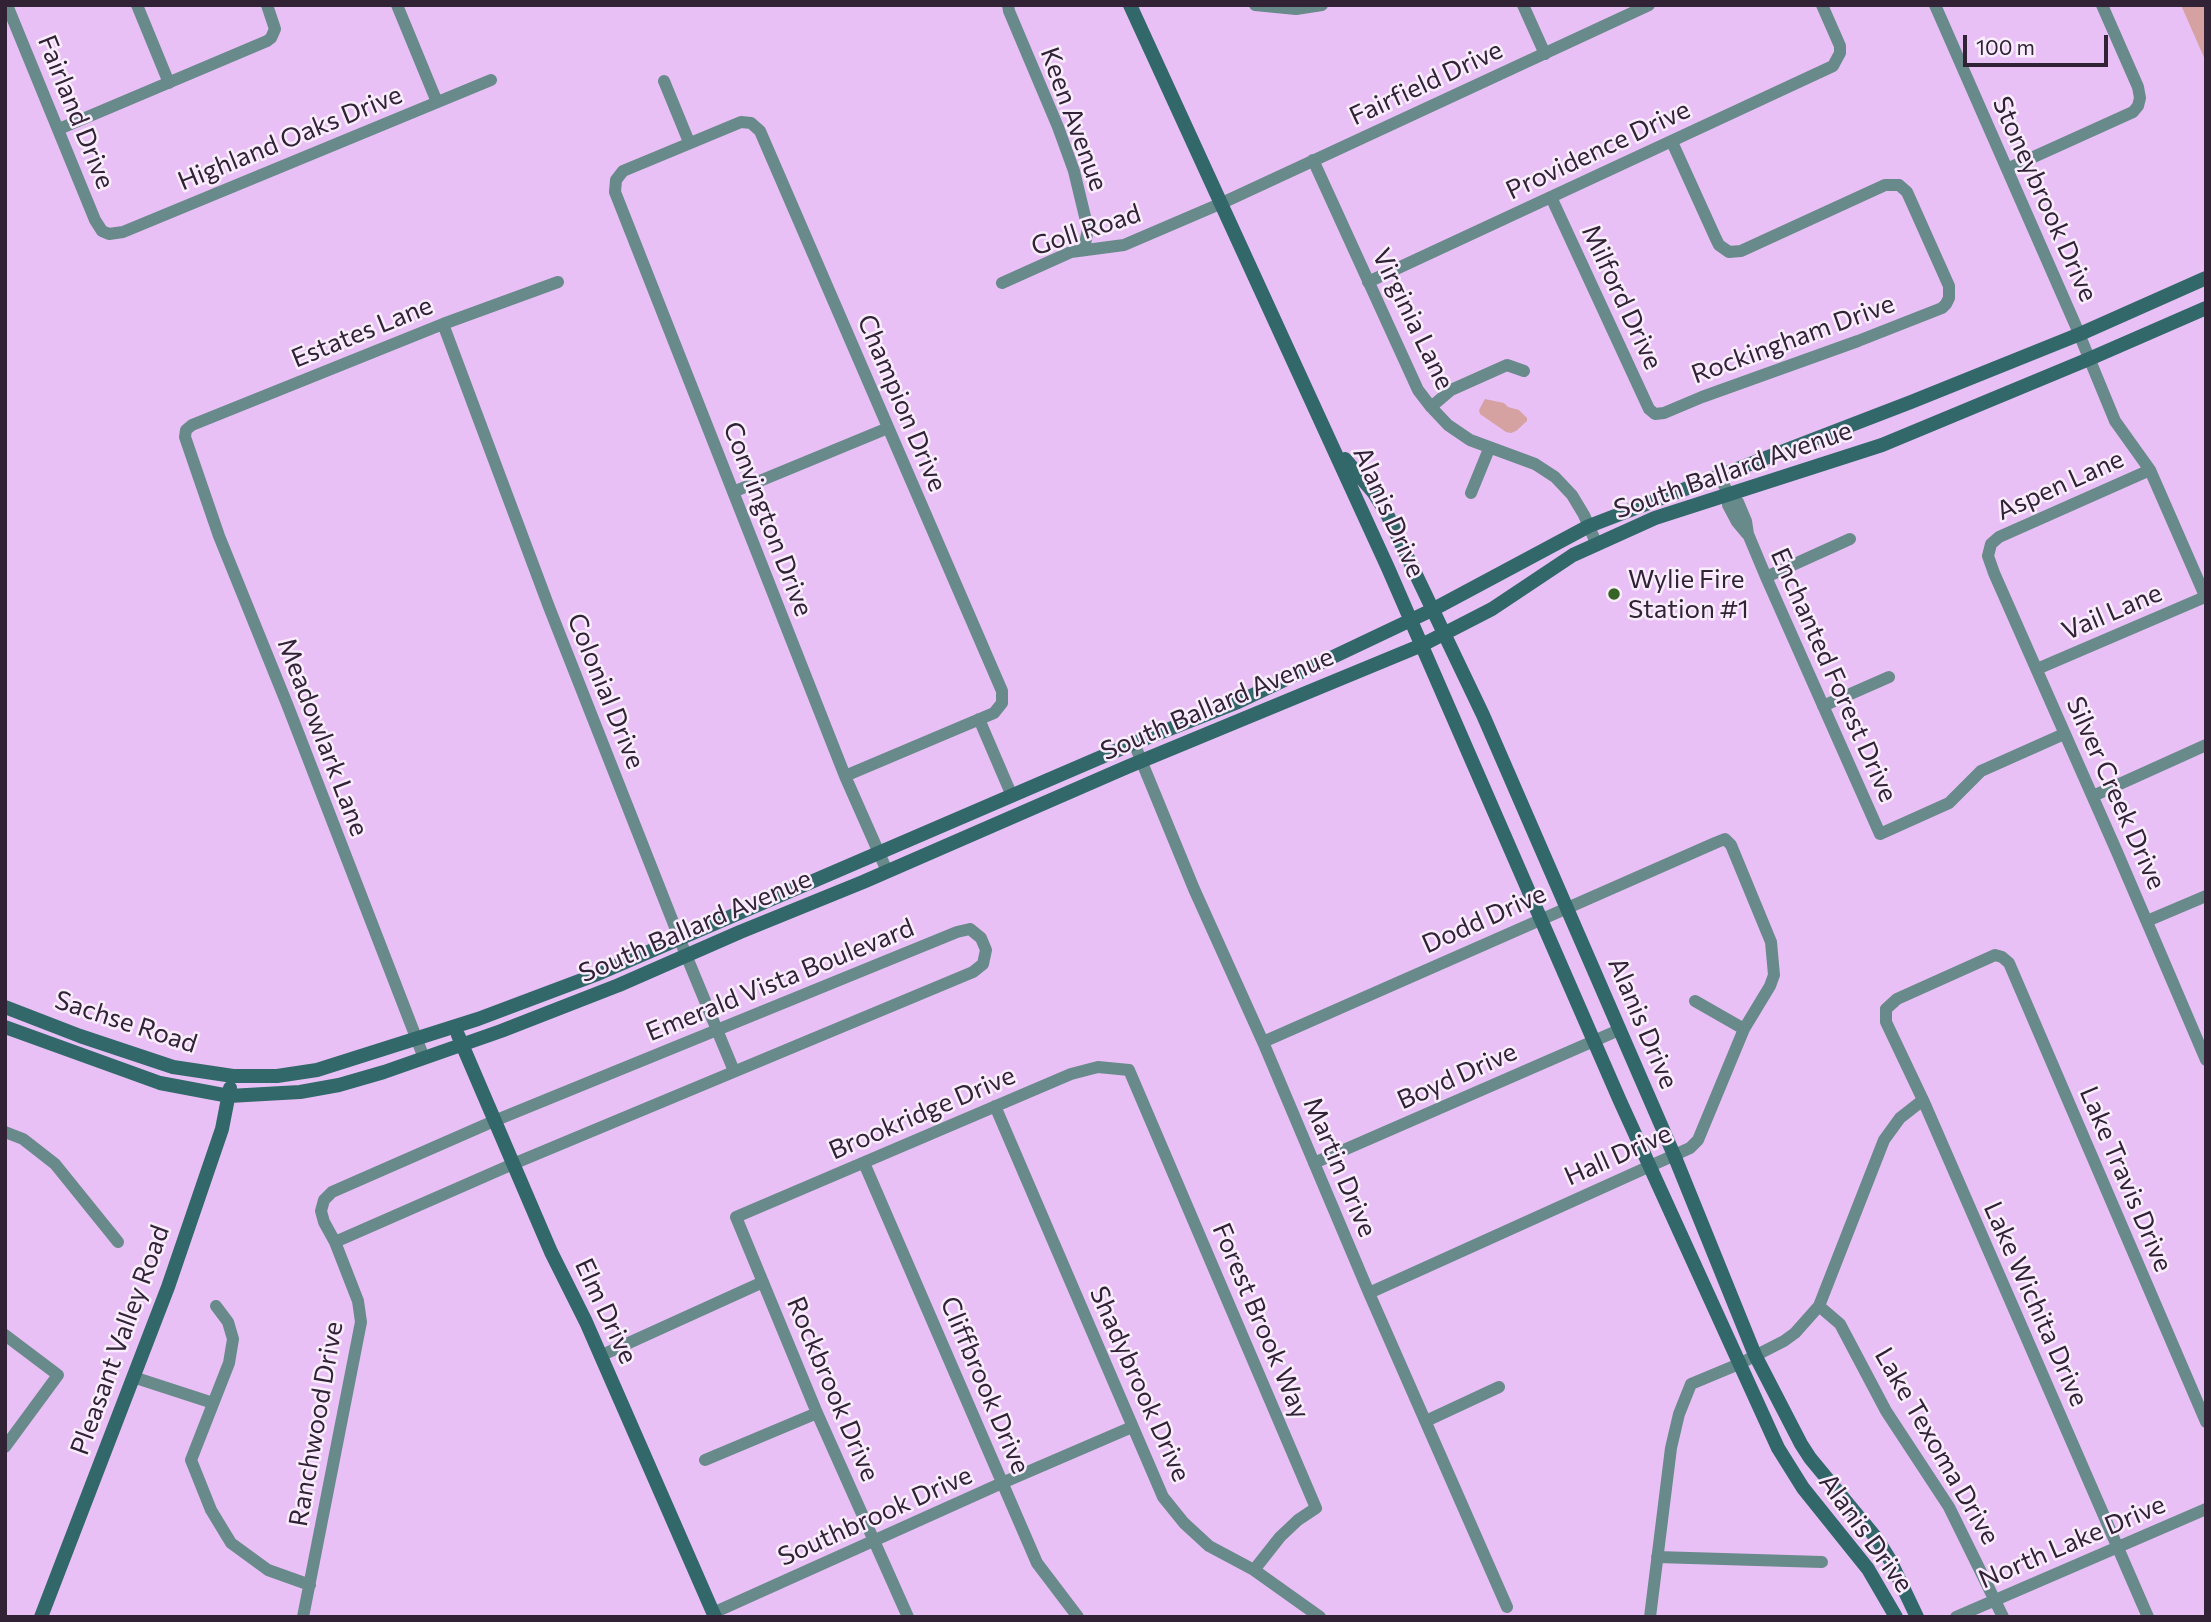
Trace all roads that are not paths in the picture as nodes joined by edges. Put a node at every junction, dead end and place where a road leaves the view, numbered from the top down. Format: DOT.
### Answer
graph roads {
  1 [pos="7,5"];
  2 [pos="137,5"];
  3 [pos="267,5"];
  4 [pos="397,5"];
  5 [pos="1009,5"];
  6 [pos="1130,5"];
  7 [pos="1255,5"];
  8 [pos="1322,5"];
  9 [pos="1523,5"];
  10 [pos="1649,5"];
  11 [pos="1822,5"];
  12 [pos="1935,5"];
  13 [pos="2102,5"];
  14 [pos="1545,54"];
  15 [pos="491,80"];
  16 [pos="664,81"];
  17 [pos="169,83"];
  18 [pos="437,102"];
  19 [pos="59,129"];
  20 [pos="689,142"];
  21 [pos="1672,142"];
  22 [pos="1313,160"];
  23 [pos="2007,169"];
  24 [pos="1551,197"];
  25 [pos="1222,203"];
  26 [pos="105,233"];
  27 [pos="1084,249"];
  28 [pos="2206,278"];
  29 [pos="558,282"];
  30 [pos="1368,282"];
  31 [pos="1002,283"];
  32 [pos="2206,308"];
  33 [pos="443,324"];
  34 [pos="2080,334"];
  35 [pos="2089,359"];
  36 [pos="1524,371"];
  37 [pos="1431,407"];
  38 [pos="1655,414"];
  39 [pos="888,428"];
  40 [pos="186,430"];
  41 [pos="1332,444"];
  42 [pos="1489,449"];
  43 [pos="2150,470"];
  44 [pos="1719,474"];
  45 [pos="733,492"];
  46 [pos="1471,493"];
  47 [pos="1729,496"];
  48 [pos="1589,526"];
  49 [pos="1850,539"];
  50 [pos="1991,544"];
  51 [pos="1597,545"];
  52 [pos="1766,578"];
  53 [pos="2205,597"];
  54 [pos="1432,610"];
  55 [pos="1411,620"];
  56 [pos="1446,634"];
  57 [pos="1422,645"];
  58 [pos="2037,669"];
  59 [pos="1889,677"];
  60 [pos="1823,706"];
  61 [pos="979,719"];
  62 [pos="2064,734"];
  63 [pos="1134,743"];
  64 [pos="2206,745"];
  65 [pos="1142,762"];
  66 [pos="845,776"];
  67 [pos="1012,796"];
  68 [pos="2093,796"];
  69 [pos="1725,839"];
  70 [pos="879,854"];
  71 [pos="887,872"];
  72 [pos="2206,896"];
  73 [pos="1566,907"];
  74 [pos="1542,918"];
  75 [pos="2147,922"];
  76 [pos="680,938"];
  77 [pos="686,956"];
  78 [pos="2002,957"];
  79 [pos="1695,1001"];
  80 [pos="5,1007"];
  81 [pos="456,1025"];
  82 [pos="5,1027"];
  83 [pos="1744,1029"];
  84 [pos="719,1030"];
  85 [pos="1619,1030"];
  86 [pos="416,1037"];
  87 [pos="1594,1041"];
  88 [pos="1263,1042"];
  89 [pos="461,1045"];
  90 [pos="2204,1052"];
  91 [pos="424,1058"];
  92 [pos="1129,1070"];
  93 [pos="734,1071"];
  94 [pos="233,1076"];
  95 [pos="229,1096"];
  96 [pos="1923,1100"];
  97 [pos="995,1106"];
  98 [pos="494,1121"];
  99 [pos="5,1132"];
  100 [pos="1674,1155"];
  101 [pos="864,1163"];
  102 [pos="1314,1163"];
  103 [pos="513,1164"];
  104 [pos="1649,1166"];
  105 [pos="736,1217"];
  106 [pos="118,1242"];
  107 [pos="335,1242"];
  108 [pos="763,1282"];
  109 [pos="1369,1293"];
  110 [pos="216,1306"];
  111 [pos="1819,1306"];
  112 [pos="5,1335"];
  113 [pos="1755,1355"];
  114 [pos="600,1356"];
  115 [pos="1739,1364"];
  116 [pos="134,1377"];
  117 [pos="1499,1387"];
  118 [pos="213,1403"];
  119 [pos="817,1413"];
  120 [pos="1426,1421"];
  121 [pos="2206,1422"];
  122 [pos="1132,1427"];
  123 [pos="5,1447"];
  124 [pos="705,1460"];
  125 [pos="1002,1483"];
  126 [pos="2206,1509"];
  127 [pos="874,1542"];
  128 [pos="2118,1547"];
  129 [pos="1657,1557"];
  130 [pos="1822,1562"];
  131 [pos="1254,1570"];
  132 [pos="310,1585"];
  133 [pos="1996,1599"];
  134 [pos="1507,1607"];
  135 [pos="714,1615"];
  136 [pos="41,1617"];
  137 [pos="303,1617"];
  138 [pos="908,1617"];
  139 [pos="1078,1617"];
  140 [pos="1320,1617"];
  141 [pos="1650,1617"];
  142 [pos="1896,1617"];
  143 [pos="1917,1617"];
  144 [pos="1956,1617"];
  145 [pos="2003,1617"];
  146 [pos="2148,1617"];
  1 -- 19 [label="street, Fairland Drive"];
  2 -- 17 [label="street"];
  3 -- 17 [label="street"];
  4 -- 18 [label="street"];
  5 -- 27 [label="street, Keen Avenue"];
  6 -- 25 [label="main road, Alanis Drive"];
  7 -- 8 [label="street"];
  9 -- 14 [label="street"];
  10 -- 14 [label="street, Fairfield Drive"];
  11 -- 21 [label="street, Providence Drive"];
  12 -- 23 [label="street, Stoneybrook Drive"];
  13 -- 23 [label="street"];
  14 -- 22 [label="street, Fairfield Drive"];
  15 -- 18 [label="street, Highland Oaks Drive"];
  16 -- 20 [label="street"];
  17 -- 19 [label="street"];
  18 -- 26 [label="street, Highland Oaks Drive"];
  19 -- 26 [label="street, Fairland Drive"];
  20 -- 39 [label="street, Champion Drive"];
  20 -- 45 [label="street, Convington Drive"];
  21 -- 24 [label="street, Providence Drive"];
  21 -- 38 [label="street, Rockingham Drive"];
  22 -- 25 [label="street, Fairfield Drive"];
  22 -- 30 [label="street, Virginia Lane"];
  23 -- 34 [label="street, Stoneybrook Drive"];
  24 -- 30 [label="street, Providence Drive"];
  24 -- 38 [label="street, Milford Drive"];
  25 -- 27 [label="street, Goll Road"];
  25 -- 41 [label="main road, Alanis Drive"];
  27 -- 31 [label="street, Goll Road"];
  28 -- 34 [label="main road, South Ballard Avenue"];
  29 -- 33 [label="street, Estates Lane"];
  30 -- 37 [label="street, Virginia Lane"];
  32 -- 35 [label="main road, South Ballard Avenue"];
  33 -- 40 [label="street, Estates Lane"];
  33 -- 76 [label="street, Colonial Drive"];
  34 -- 35 [label="street, Stoneybrook Drive"];
  34 -- 44 [label="main road, South Ballard Avenue"];
  35 -- 43 [label="street, Stoneybrook Drive"];
  35 -- 47 [label="main road, South Ballard Avenue"];
  36 -- 37 [label="street"];
  37 -- 42 [label="street, Virginia Lane"];
  39 -- 45 [label="street"];
  39 -- 61 [label="street, Champion Drive"];
  40 -- 86 [label="street, Meadowlark Lane"];
  41 -- 54 [label="main road, Alanis Drive"];
  41 -- 55 [label="main road, Alanis Drive"];
  42 -- 46 [label="street"];
  42 -- 48 [label="street, Virginia Lane"];
  43 -- 50 [label="street, Aspen Lane"];
  43 -- 53 [label="street, Stoneybrook Drive"];
  44 -- 47 [label="street, Enchanted Forest Drive"];
  44 -- 48 [label="main road, South Ballard Avenue"];
  45 -- 66 [label="street, Convington Drive"];
  47 -- 51 [label="main road, South Ballard Avenue"];
  47 -- 52 [label="street, Enchanted Forest Drive"];
  48 -- 51 [label="street, Virginia Lane"];
  48 -- 54 [label="main road, South Ballard Avenue"];
  49 -- 52 [label="street"];
  50 -- 58 [label="street, Silver Creek Drive"];
  51 -- 56 [label="main road, South Ballard Avenue"];
  52 -- 60 [label="street, Enchanted Forest Drive"];
  53 -- 58 [label="street, Vail Lane"];
  54 -- 55 [label="main road, South Ballard Avenue"];
  54 -- 56 [label="main road, Alanis Drive"];
  55 -- 57 [label="main road, Alanis Drive"];
  55 -- 63 [label="main road, South Ballard Avenue"];
  56 -- 57 [label="main road, South Ballard Avenue"];
  56 -- 73 [label="main road, Alanis Drive"];
  57 -- 65 [label="main road, South Ballard Avenue"];
  57 -- 74 [label="main road, Alanis Drive"];
  58 -- 62 [label="street, Silver Creek Drive"];
  59 -- 60 [label="street"];
  60 -- 62 [label="street, Enchanted Forest Drive"];
  61 -- 66 [label="street"];
  61 -- 67 [label="street"];
  62 -- 68 [label="street, Silver Creek Drive"];
  63 -- 65 [label="street, Martin Drive"];
  63 -- 67 [label="main road, South Ballard Avenue"];
  64 -- 68 [label="street"];
  65 -- 71 [label="main road, South Ballard Avenue"];
  65 -- 88 [label="street, Martin Drive"];
  66 -- 70 [label="street, Convington Drive"];
  67 -- 70 [label="main road, South Ballard Avenue"];
  68 -- 75 [label="street, Silver Creek Drive"];
  69 -- 73 [label="street, Dodd Drive"];
  69 -- 83 [label="street, Hall Drive"];
  70 -- 71 [label="street, Convington Drive"];
  70 -- 76 [label="main road, South Ballard Avenue"];
  71 -- 77 [label="main road, South Ballard Avenue"];
  72 -- 75 [label="street"];
  73 -- 74 [label="street, Dodd Drive"];
  73 -- 85 [label="main road, Alanis Drive"];
  74 -- 87 [label="main road, Alanis Drive"];
  74 -- 88 [label="street, Dodd Drive"];
  75 -- 90 [label="street, Silver Creek Drive"];
  76 -- 77 [label="street, Colonial Drive"];
  76 -- 81 [label="main road, South Ballard Avenue"];
  77 -- 84 [label="street, Colonial Drive"];
  77 -- 89 [label="main road, South Ballard Avenue"];
  78 -- 96 [label="street, Lake Wichita Drive"];
  78 -- 121 [label="street, Lake Travis Drive"];
  79 -- 83 [label="street"];
  80 -- 94 [label="main road, Sachse Road"];
  81 -- 86 [label="main road, South Ballard Avenue"];
  81 -- 89 [label="main road, Elm Drive"];
  82 -- 95 [label="main road, Sachse Road"];
  83 -- 100 [label="street, Hall Drive"];
  84 -- 93 [label="street, Colonial Drive"];
  84 -- 93 [label="street, Emerald Vista Boulevard"];
  84 -- 98 [label="street, Emerald Vista Boulevard"];
  85 -- 87 [label="street, Boyd Drive"];
  85 -- 100 [label="main road, Alanis Drive"];
  86 -- 91 [label="street, Meadowlark Lane"];
  86 -- 94 [label="main road, South Ballard Avenue"];
  87 -- 102 [label="street, Boyd Drive"];
  87 -- 104 [label="main road, Alanis Drive"];
  88 -- 102 [label="street, Martin Drive"];
  89 -- 91 [label="main road, South Ballard Avenue"];
  89 -- 98 [label="main road, Elm Drive"];
  91 -- 95 [label="main road, South Ballard Avenue"];
  92 -- 97 [label="street, Brookridge Drive"];
  92 -- 131 [label="street, Forest Brook Way"];
  93 -- 103 [label="street, Emerald Vista Boulevard"];
  94 -- 95 [label="main road, Pleasant Valley Road"];
  95 -- 116 [label="main road, Pleasant Valley Road"];
  96 -- 111 [label="street"];
  96 -- 128 [label="street, Lake Wichita Drive"];
  97 -- 101 [label="street, Brookridge Drive"];
  97 -- 122 [label="street, Shadybrook Drive"];
  98 -- 103 [label="main road, Elm Drive"];
  98 -- 107 [label="street, Emerald Vista Boulevard"];
  99 -- 106 [label="street"];
  100 -- 104 [label="street, Hall Drive"];
  100 -- 113 [label="main road, Alanis Drive"];
  101 -- 105 [label="street, Brookridge Drive"];
  101 -- 125 [label="street, Cliffbrook Drive"];
  102 -- 109 [label="street, Martin Drive"];
  103 -- 107 [label="street, Emerald Vista Boulevard"];
  103 -- 114 [label="main road, Elm Drive"];
  104 -- 109 [label="street, Hall Drive"];
  104 -- 115 [label="main road, Alanis Drive"];
  105 -- 108 [label="street, Rockbrook Drive"];
  107 -- 132 [label="street, Ranchwood Drive"];
  108 -- 114 [label="street"];
  108 -- 119 [label="street, Rockbrook Drive"];
  109 -- 120 [label="street, Martin Drive"];
  110 -- 118 [label="street"];
  111 -- 113 [label="street"];
  111 -- 133 [label="street, Lake Texoma Drive"];
  112 -- 123 [label="street"];
  113 -- 115 [label="street"];
  113 -- 143 [label="main road, Alanis Drive"];
  114 -- 135 [label="main road, Elm Drive"];
  115 -- 129 [label="street"];
  115 -- 142 [label="main road, Alanis Drive"];
  116 -- 118 [label="street"];
  116 -- 136 [label="main road, Pleasant Valley Road"];
  117 -- 120 [label="street"];
  118 -- 132 [label="street"];
  119 -- 124 [label="street"];
  119 -- 127 [label="street, Rockbrook Drive"];
  120 -- 134 [label="street, Martin Drive"];
  122 -- 125 [label="street, Southbrook Drive"];
  122 -- 131 [label="street, Shadybrook Drive"];
  125 -- 127 [label="street, Southbrook Drive"];
  125 -- 139 [label="street, Cliffbrook Drive"];
  126 -- 128 [label="street, North Lake Drive"];
  127 -- 135 [label="street, Southbrook Drive"];
  127 -- 138 [label="street, Rockbrook Drive"];
  128 -- 133 [label="street, North Lake Drive"];
  128 -- 146 [label="street, Lake Wichita Drive"];
  129 -- 130 [label="street"];
  129 -- 141 [label="street"];
  131 -- 140 [label="street, Shadybrook Drive"];
  132 -- 137 [label="street, Ranchwood Drive"];
  133 -- 144 [label="street, North Lake Drive"];
  133 -- 145 [label="street, Lake Texoma Drive"];
}
